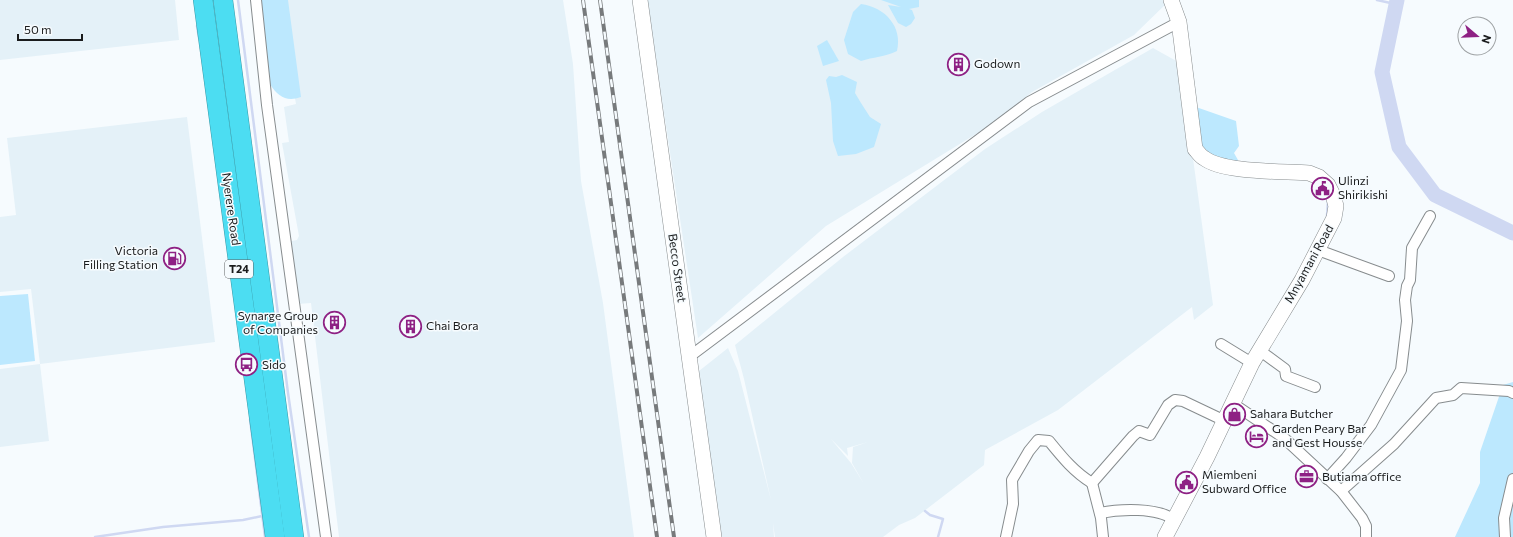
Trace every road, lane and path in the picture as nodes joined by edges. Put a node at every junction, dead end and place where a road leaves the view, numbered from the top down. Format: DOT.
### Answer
graph roads {
  1 [pos="204,0"];
  2 [pos="223,0"];
  3 [pos="256,0"];
  4 [pos="640,0"];
  5 [pos="1171,0"];
  6 [pos="1178,22"];
  7 [pos="1430,216"];
  8 [pos="1318,250"];
  9 [pos="1389,276"];
  10 [pos="1221,344"];
  11 [pos="1260,350"];
  12 [pos="689,357"];
  13 [pos="1252,363"];
  14 [pos="1315,387"];
  15 [pos="1513,393"];
  16 [pos="1232,403"];
  17 [pos="1223,420"];
  18 [pos="1327,479"];
  19 [pos="1513,479"];
  20 [pos="1092,483"];
  21 [pos="1341,491"];
  22 [pos="1100,513"];
  23 [pos="1174,520"];
  24 [pos="275,537"];
  25 [pos="294,537"];
  26 [pos="326,537"];
  27 [pos="714,537"];
  28 [pos="1006,537"];
  29 [pos="1103,537"];
  30 [pos="1165,537"];
  31 [pos="1366,537"];
  32 [pos="1505,537"];
  1 -- 24 [label="highway, Nyerere Road / T24"];
  2 -- 25 [label="highway, Nyerere Road / T24"];
  3 -- 26 [label="street"];
  4 -- 12 [label="street, Becco Street"];
  5 -- 6 [label="street, Mnyamani Road"];
  6 -- 8 [label="street, Mnyamani Road"];
  6 -- 12 [label="street"];
  7 -- 18 [label="street"];
  8 -- 9 [label="street"];
  8 -- 11 [label="street, Mnyamani Road"];
  10 -- 13 [label="street"];
  11 -- 13 [label="street, Mnyamani Road"];
  11 -- 14 [label="street"];
  12 -- 27 [label="street, Becco Street"];
  13 -- 16 [label="street, Mnyamani Road"];
  15 -- 21 [label="street"];
  16 -- 17 [label="street, Mnyamani Road"];
  16 -- 18 [label="street"];
  17 -- 20 [label="street"];
  17 -- 23 [label="street, Mnyamani Road"];
  18 -- 21 [label="street"];
  19 -- 32 [label="street"];
  20 -- 22 [label="street"];
  20 -- 28 [label="street"];
  21 -- 31 [label="street"];
  22 -- 23 [label="street"];
  22 -- 29 [label="street"];
  23 -- 30 [label="street, Mnyamani Road"];
}
